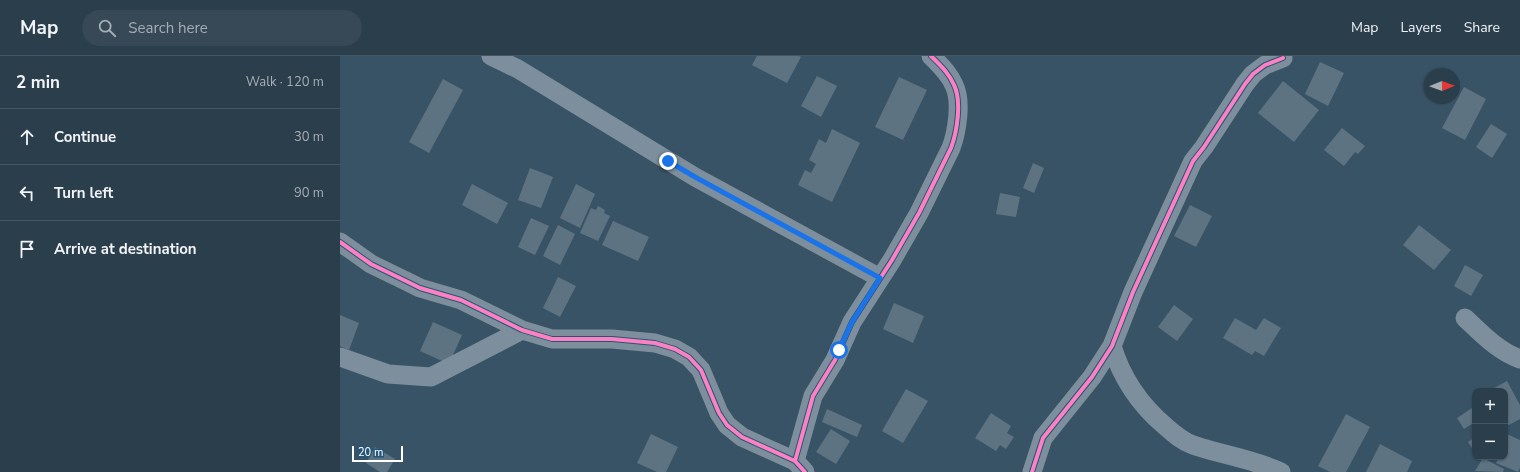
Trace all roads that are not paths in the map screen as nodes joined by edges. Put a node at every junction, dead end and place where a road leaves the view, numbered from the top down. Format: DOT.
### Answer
graph roads {
  1 [pos="491,56"];
  2 [pos="931,56"];
  3 [pos="1283,58"];
  4 [pos="340,242"];
  5 [pos="880,278"];
  6 [pos="1465,318"];
  7 [pos="522,330"];
  8 [pos="1112,346"];
  9 [pos="340,357"];
  10 [pos="1520,359"];
  11 [pos="800,466"];
  12 [pos="1032,472"];
  13 [pos="1281,472"];
  1 -- 5 [label="street"];
  2 -- 5 [label="street"];
  3 -- 8 [label="street"];
  4 -- 7 [label="street"];
  5 -- 11 [label="street"];
  6 -- 10 [label="street"];
  7 -- 9 [label="street"];
  7 -- 11 [label="street"];
  8 -- 12 [label="street"];
  8 -- 13 [label="street"];
}
